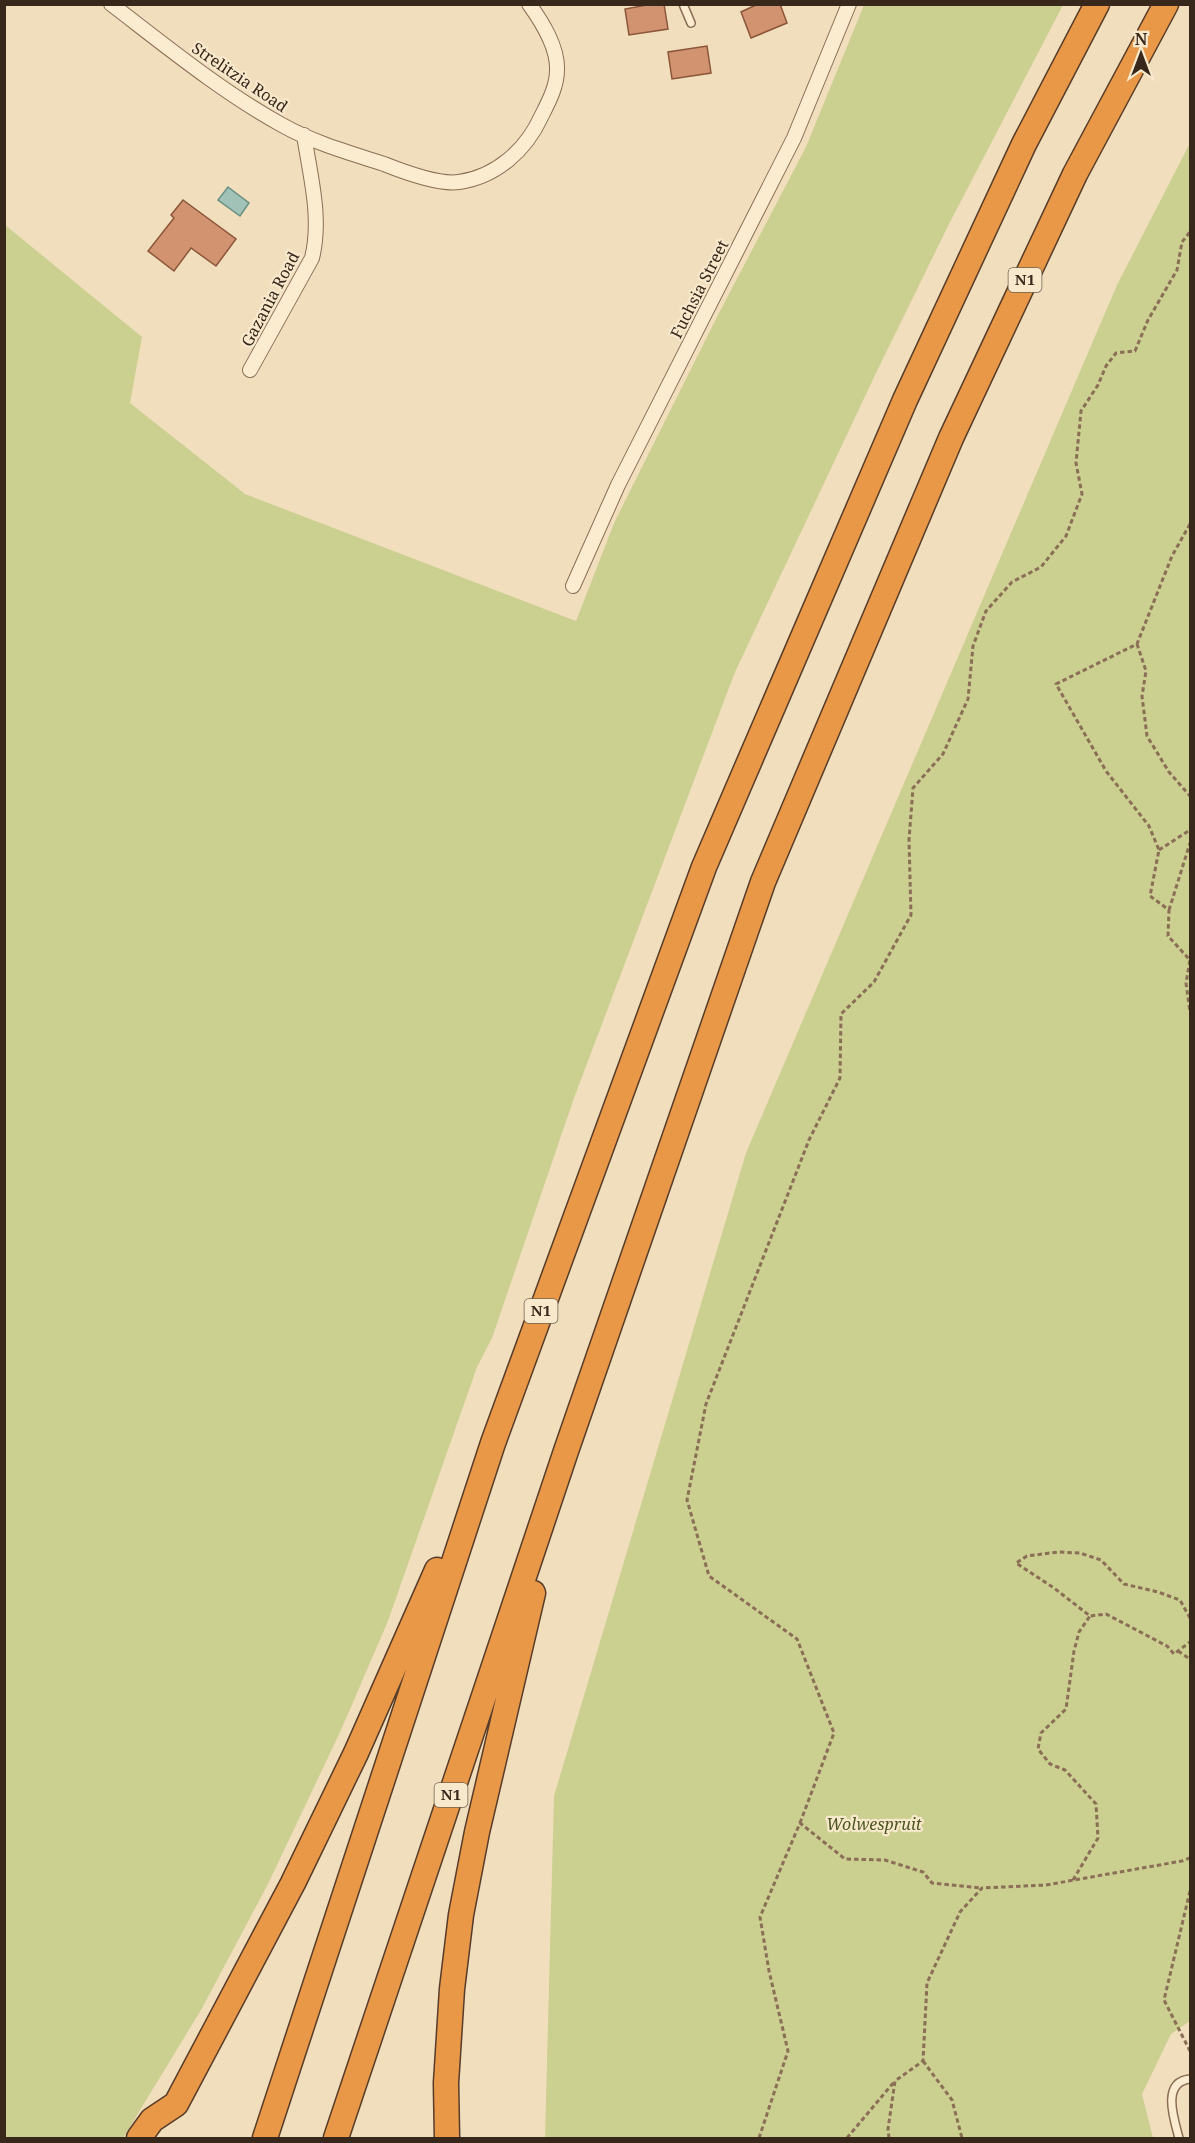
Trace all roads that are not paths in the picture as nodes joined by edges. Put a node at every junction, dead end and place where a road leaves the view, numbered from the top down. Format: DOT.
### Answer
graph roads {
  1 [pos="111,4"];
  2 [pos="529,4"];
  3 [pos="683,4"];
  4 [pos="849,4"];
  5 [pos="1097,4"];
  6 [pos="1166,4"];
  7 [pos="691,23"];
  8 [pos="304,135"];
  9 [pos="250,370"];
  10 [pos="573,586"];
  11 [pos="493,1443"];
  12 [pos="566,1450"];
  13 [pos="1191,2079"];
  14 [pos="176,2104"];
  15 [pos="139,2139"];
  16 [pos="159,2139"];
  17 [pos="265,2139"];
  18 [pos="336,2139"];
  19 [pos="447,2139"];
  20 [pos="1179,2139"];
  1 -- 8 [label="street, Strelitzia Road"];
  2 -- 8 [label="street, Strelitzia Road"];
  3 -- 7 [label="lane"];
  4 -- 10 [label="street, Fuchsia Street"];
  5 -- 11 [label="highway, N1"];
  6 -- 12 [label="highway, N1"];
  8 -- 9 [label="street, Gazania Road"];
  11 -- 14 [label="highway"];
  11 -- 17 [label="highway, N1"];
  12 -- 18 [label="highway, N1"];
  12 -- 19 [label="highway"];
  13 -- 20 [label="lane"];
  14 -- 15 [label="highway"];
  14 -- 16 [label="highway"];
}
